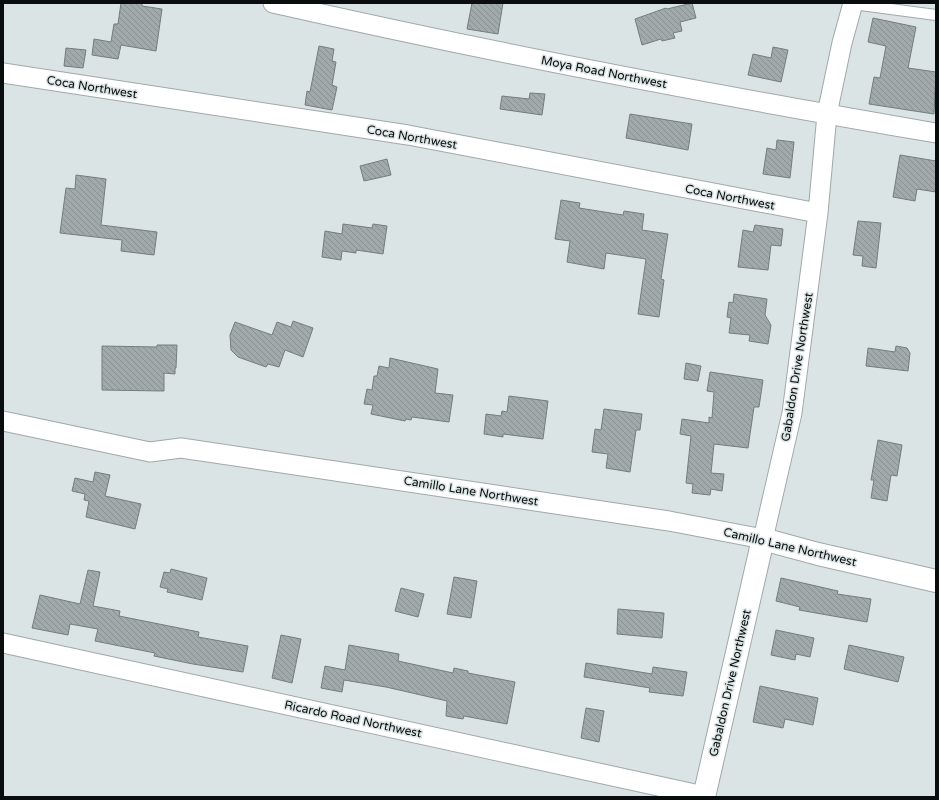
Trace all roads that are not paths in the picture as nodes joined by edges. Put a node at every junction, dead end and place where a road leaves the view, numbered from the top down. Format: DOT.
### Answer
graph roads {
  1 [pos="273,3"];
  2 [pos="853,3"];
  3 [pos="936,15"];
  4 [pos="3,73"];
  5 [pos="827,114"];
  6 [pos="936,133"];
  7 [pos="818,213"];
  8 [pos="3,421"];
  9 [pos="763,539"];
  10 [pos="936,580"];
  11 [pos="3,643"];
  12 [pos="704,796"];
  1 -- 5 [label="street, Moya Road Northwest"];
  2 -- 3 [label="lane"];
  2 -- 5 [label="street, Gabaldon Drive Northwest"];
  4 -- 7 [label="street, Coca Northwest"];
  5 -- 6 [label="street, Moya Road Northwest"];
  5 -- 7 [label="street, Gabaldon Drive Northwest"];
  7 -- 9 [label="street, Gabaldon Drive Northwest"];
  8 -- 9 [label="street, Camillo Lane Northwest"];
  9 -- 10 [label="street, Camillo Lane Northwest"];
  9 -- 12 [label="street, Gabaldon Drive Northwest"];
  11 -- 12 [label="street, Ricardo Road Northwest"];
}
